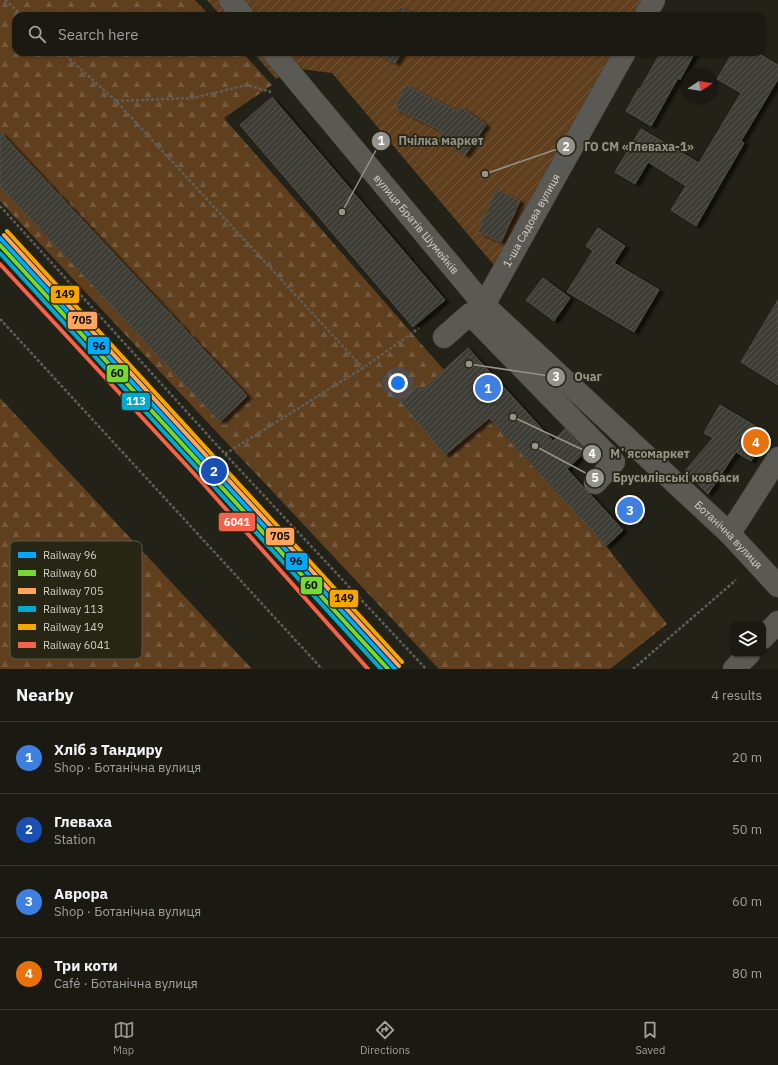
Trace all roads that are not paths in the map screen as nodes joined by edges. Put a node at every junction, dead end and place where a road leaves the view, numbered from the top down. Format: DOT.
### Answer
graph roads {
  1 [pos="230,0"];
  2 [pos="654,0"];
  3 [pos="240,12"];
  4 [pos="647,12"];
  5 [pos="276,56"];
  6 [pos="623,56"];
  7 [pos="487,315"];
  8 [pos="444,337"];
  9 [pos="544,375"];
  10 [pos="632,442"];
  11 [pos="778,458"];
  12 [pos="614,462"];
  13 [pos="594,483"];
  14 [pos="729,533"];
  15 [pos="778,586"];
  16 [pos="778,622"];
  17 [pos="766,635"];
  18 [pos="746,657"];
  19 [pos="734,669"];
  1 -- 3 [label="street"];
  2 -- 4 [label="street"];
  5 -- 7 [label="street, вулиця Братів Шумейків"];
  6 -- 7 [label="street, 1-ша Садова вулиця"];
  7 -- 8 [label="street"];
  7 -- 9 [label="street, Ботанічна вулиця"];
  9 -- 10 [label="street, Ботанічна вулиця"];
  9 -- 12 [label="street"];
  10 -- 12 [label="street"];
  10 -- 14 [label="street, Ботанічна вулиця"];
  11 -- 14 [label="street"];
  12 -- 13 [label="street"];
  14 -- 15 [label="street, Ботанічна вулиця"];
  16 -- 17 [label="street"];
  18 -- 19 [label="street"];
}
